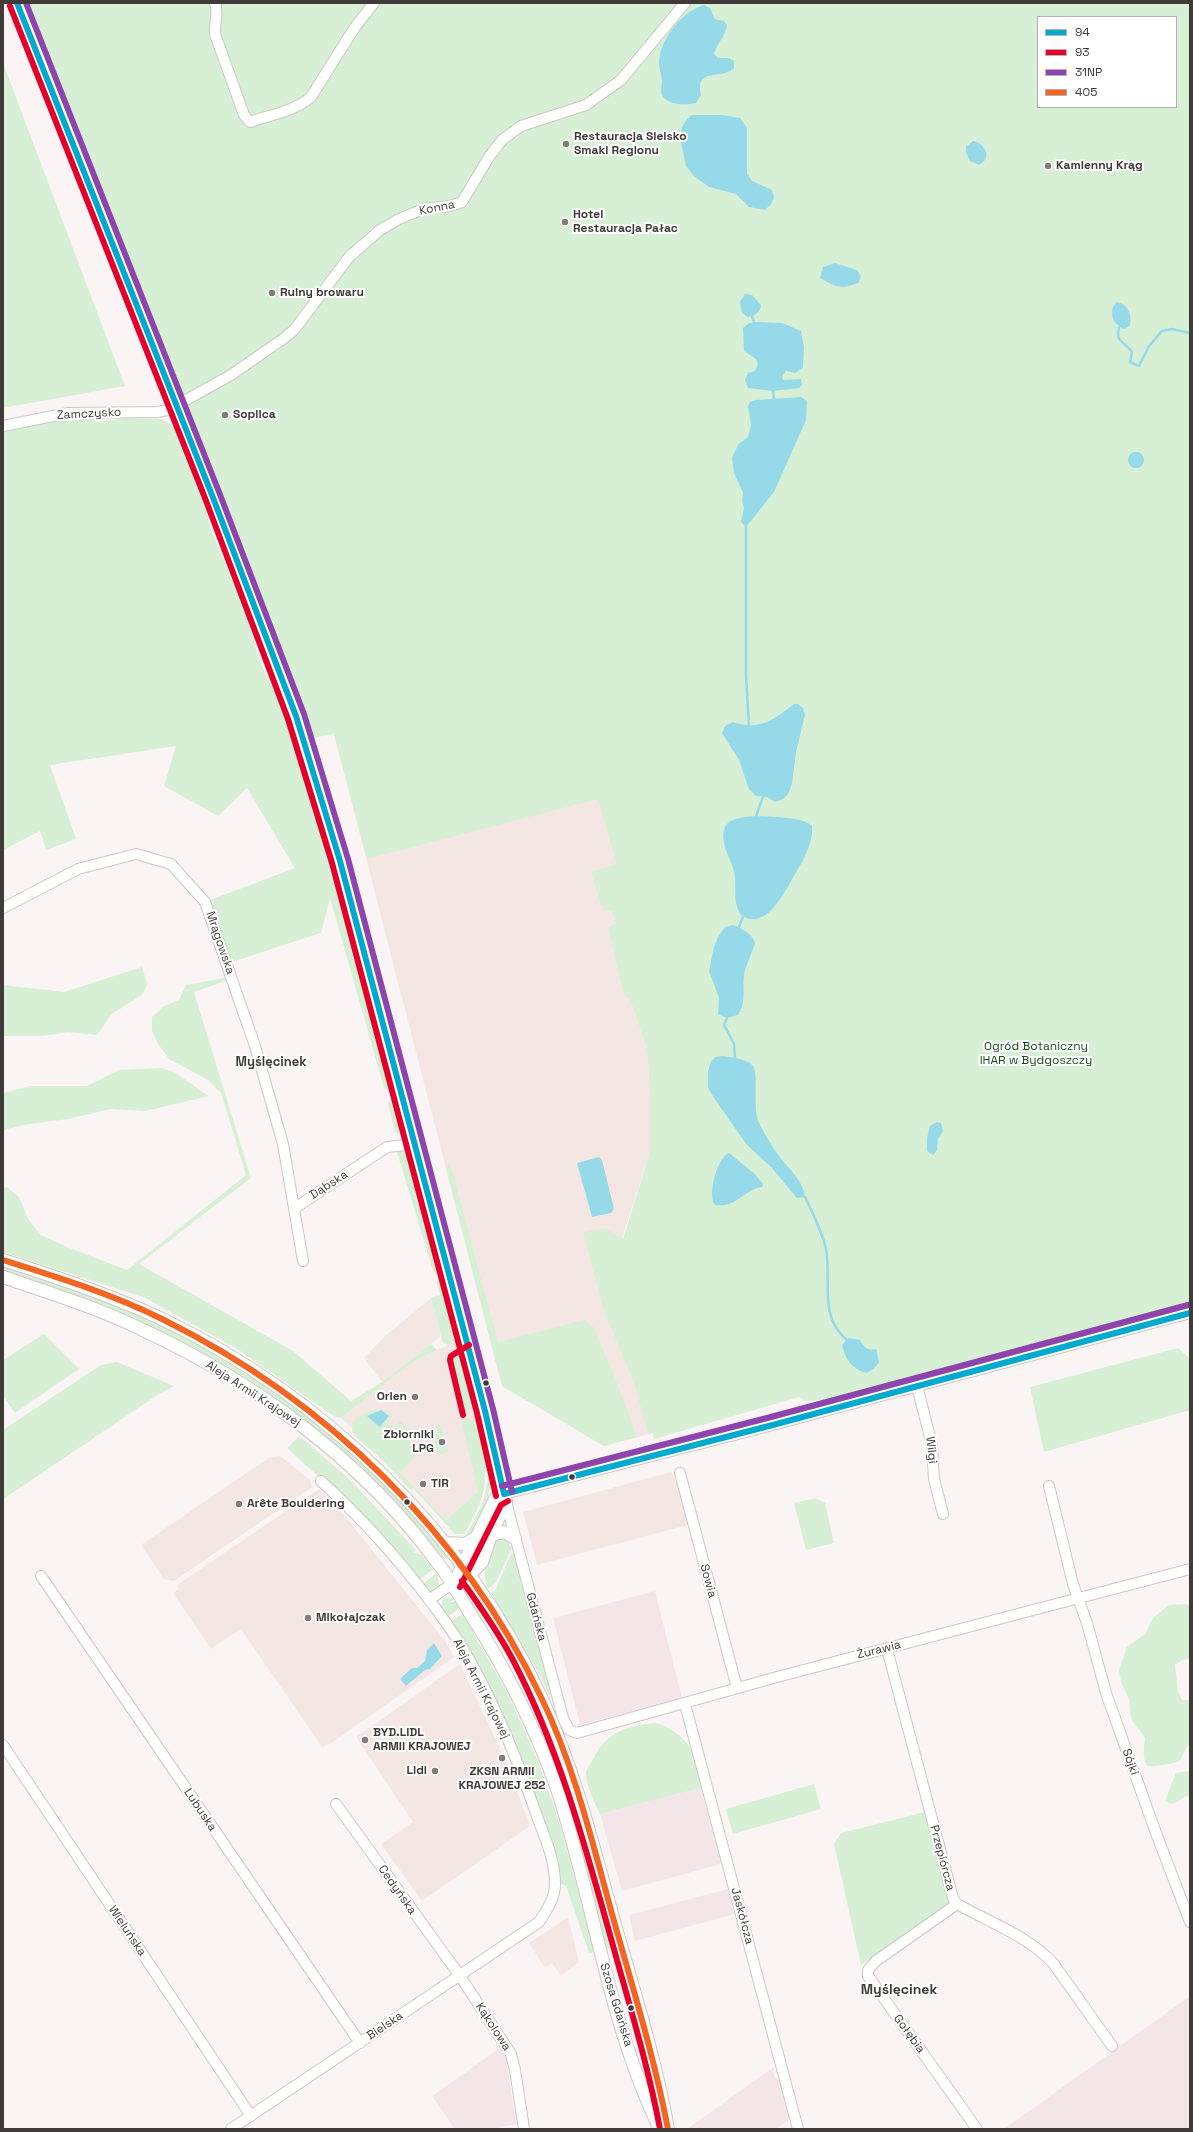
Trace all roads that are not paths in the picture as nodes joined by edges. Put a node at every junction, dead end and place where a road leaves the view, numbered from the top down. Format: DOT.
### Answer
graph roads {
  1 [pos="17,3"];
  2 [pos="215,3"];
  3 [pos="374,3"];
  4 [pos="685,3"];
  5 [pos="176,406"];
  6 [pos="3,426"];
  7 [pos="3,908"];
  8 [pos="414,1144"];
  9 [pos="295,1208"];
  10 [pos="3,1260"];
  11 [pos="303,1261"];
  12 [pos="3,1277"];
  13 [pos="1190,1313"];
  14 [pos="917,1386"];
  15 [pos="680,1473"];
  16 [pos="322,1481"];
  17 [pos="1049,1486"];
  18 [pos="505,1498"];
  19 [pos="943,1514"];
  20 [pos="490,1535"];
  21 [pos="478,1536"];
  22 [pos="515,1538"];
  23 [pos="444,1543"];
  24 [pos="1190,1569"];
  25 [pos="466,1572"];
  26 [pos="41,1576"];
  27 [pos="453,1584"];
  28 [pos="1080,1599"];
  29 [pos="429,1600"];
  30 [pos="887,1649"];
  31 [pos="737,1688"];
  32 [pos="685,1704"];
  33 [pos="569,1730"];
  34 [pos="3,1745"];
  35 [pos="336,1804"];
  36 [pos="607,1895"];
  37 [pos="589,1901"];
  38 [pos="957,1904"];
  39 [pos="539,1922"];
  40 [pos="1190,1922"];
  41 [pos="460,1976"];
  42 [pos="360,2043"];
  43 [pos="1112,2046"];
  44 [pos="250,2116"];
  45 [pos="231,2129"];
  46 [pos="524,2129"];
  47 [pos="660,2129"];
  48 [pos="668,2129"];
  49 [pos="798,2129"];
  50 [pos="977,2129"];
  1 -- 5 [label="main road, Gdańska"];
  2 -- 3 [label="street"];
  4 -- 5 [label="street, Konna"];
  5 -- 6 [label="street, Zamczysko"];
  5 -- 8 [label="main road, Gdańska"];
  7 -- 9 [label="street, Mrągowska"];
  8 -- 9 [label="street, Dąbska"];
  8 -- 18 [label="main road, Gdańska"];
  9 -- 11 [label="street"];
  10 -- 23 [label="main road, Aleja Armii Krajowej"];
  12 -- 27 [label="main road, Aleja Armii Krajowej"];
  13 -- 14 [label="street"];
  14 -- 18 [label="street"];
  14 -- 19 [label="street, Wilgi"];
  15 -- 31 [label="street, Sowia"];
  16 -- 29 [label="street, Aleja Armii Krajowej"];
  17 -- 28 [label="street, Sójki"];
  18 -- 20 [label="main road"];
  18 -- 21 [label="main road"];
  18 -- 22 [label="street, Gdańska"];
  20 -- 22 [label="main road"];
  20 -- 25 [label="main road"];
  21 -- 23 [label="main road"];
  21 -- 25 [label="main road"];
  22 -- 33 [label="street, Gdańska"];
  23 -- 25 [label="main road, Aleja Armii Krajowej"];
  24 -- 28 [label="street, Żurawia"];
  25 -- 27 [label="main road"];
  25 -- 36 [label="main road, Aleja Armii Krajowej"];
  26 -- 42 [label="street, Lubuska"];
  27 -- 29 [label="street"];
  27 -- 37 [label="main road, Aleja Armii Krajowej"];
  28 -- 30 [label="street, Żurawia"];
  28 -- 40 [label="street, Sójki"];
  29 -- 39 [label="street, Aleja Armii Krajowej"];
  30 -- 31 [label="street, Żurawia"];
  30 -- 38 [label="street, Przepiórcza"];
  31 -- 32 [label="street, Żurawia"];
  32 -- 33 [label="street, Żurawia"];
  32 -- 49 [label="street, Jaskółcza"];
  34 -- 44 [label="street, Wieluńska"];
  35 -- 41 [label="street, Cedyńska"];
  36 -- 48 [label="main road, Szosa Gdańska"];
  37 -- 47 [label="main road, Szosa Gdańska"];
  38 -- 43 [label="street, Przepiórcza"];
  38 -- 50 [label="street, Gołębia"];
  39 -- 41 [label="street, Bielska"];
  41 -- 42 [label="street, Bielska"];
  41 -- 46 [label="street, Kąkolowa"];
  42 -- 44 [label="street, Bielska"];
  44 -- 45 [label="street, Bielska"];
}
